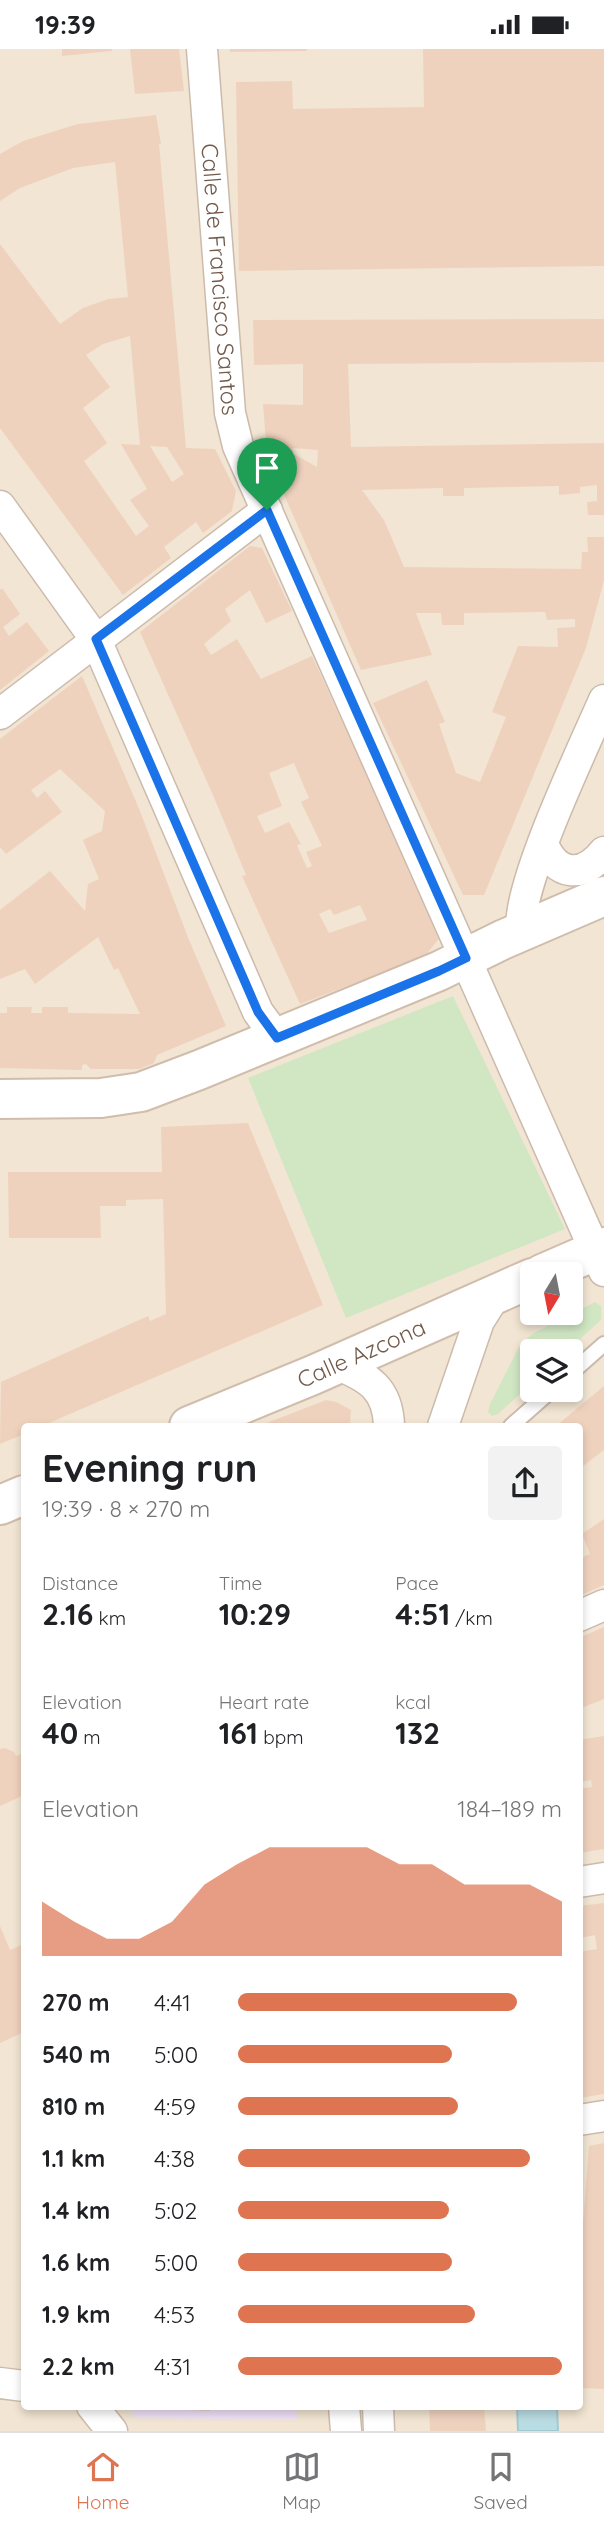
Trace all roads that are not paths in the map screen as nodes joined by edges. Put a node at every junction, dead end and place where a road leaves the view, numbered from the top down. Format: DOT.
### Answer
graph roads {
  1 [pos="202,49"];
  2 [pos="0,506"];
  3 [pos="267,510"];
  4 [pos="96,639"];
  5 [pos="604,700"];
  6 [pos="0,714"];
  7 [pos="542,844"];
  8 [pos="604,852"];
  9 [pos="604,896"];
  10 [pos="522,933"];
  11 [pos="466,958"];
  12 [pos="277,1038"];
  13 [pos="0,1099"];
  14 [pos="601,1257"];
  15 [pos="583,1262"];
  16 [pos="520,1283"];
  17 [pos="496,1294"];
  18 [pos="604,1344"];
  19 [pos="583,1363"];
  20 [pos="336,1364"];
  21 [pos="538,1402"];
  22 [pos="196,1423"];
  23 [pos="389,1423"];
  24 [pos="444,1423"];
  25 [pos="514,1423"];
  26 [pos="21,1496"];
  27 [pos="0,1505"];
  28 [pos="604,1605"];
  29 [pos="583,1614"];
  30 [pos="604,1878"];
  31 [pos="583,1881"];
  32 [pos="604,2116"];
  33 [pos="583,2119"];
  34 [pos="0,2383"];
  35 [pos="21,2386"];
  36 [pos="95,2410"];
  37 [pos="344,2410"];
  38 [pos="378,2410"];
  39 [pos="112,2431"];
  40 [pos="346,2431"];
  41 [pos="379,2431"];
  1 -- 3 [label="street, Calle de Francisco Santos"];
  2 -- 4 [label="street"];
  3 -- 4 [label="street"];
  3 -- 11 [label="street, Calle de Francisco Santos"];
  4 -- 6 [label="street"];
  4 -- 12 [label="street"];
  5 -- 7 [label="street"];
  7 -- 8 [label="street"];
  7 -- 10 [label="street"];
  9 -- 10 [label="street"];
  10 -- 11 [label="street"];
  11 -- 12 [label="street"];
  11 -- 14 [label="street, Calle de Francisco Santos"];
  12 -- 13 [label="street"];
  14 -- 15 [label="street"];
  16 -- 17 [label="street, Calle Azcona"];
  17 -- 20 [label="street, Calle Azcona"];
  17 -- 24 [label="street"];
  18 -- 19 [label="lane"];
  20 -- 22 [label="street, Calle Azcona"];
  20 -- 23 [label="street"];
  21 -- 25 [label="lane"];
  26 -- 27 [label="street"];
  28 -- 29 [label="street"];
  30 -- 31 [label="street"];
  32 -- 33 [label="street"];
  34 -- 35 [label="street"];
  36 -- 39 [label="street"];
  37 -- 40 [label="street"];
  38 -- 41 [label="street"];
}
